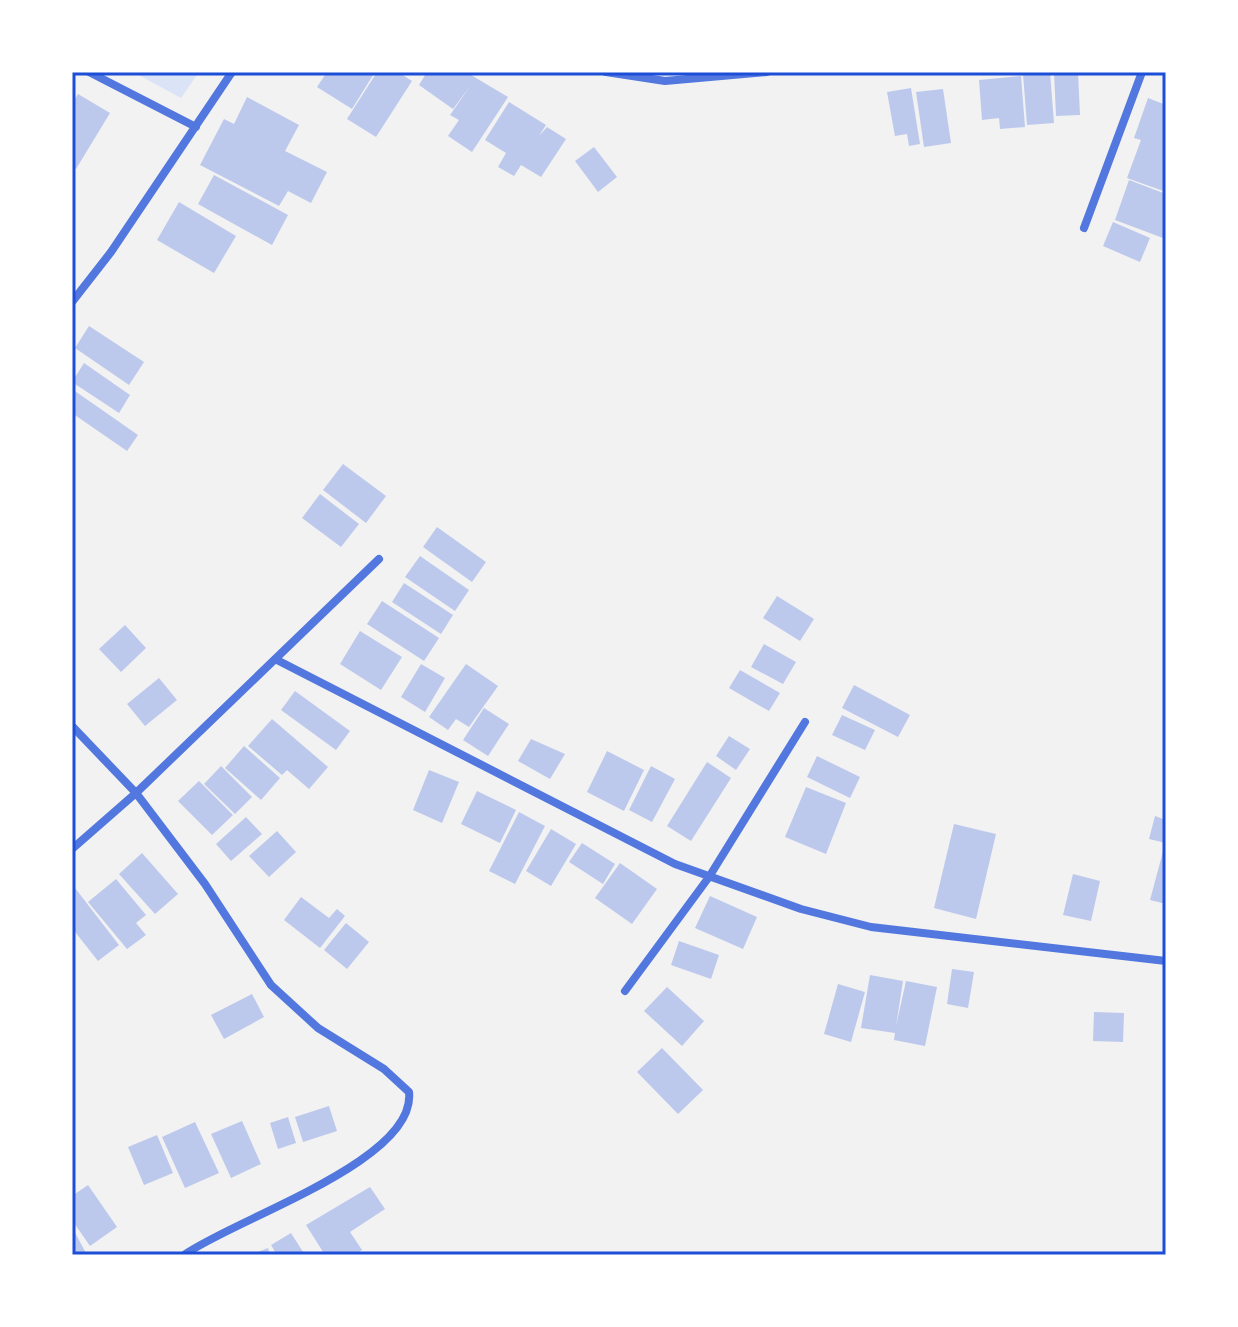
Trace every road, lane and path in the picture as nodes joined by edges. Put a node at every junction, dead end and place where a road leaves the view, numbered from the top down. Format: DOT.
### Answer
graph roads {
  1 [pos="89,72"];
  2 [pos="232,72"];
  3 [pos="606,72"];
  4 [pos="767,72"];
  5 [pos="1142,72"];
  6 [pos="722,73"];
  7 [pos="196,127"];
  8 [pos="1084,228"];
  9 [pos="72,302"];
  10 [pos="379,559"];
  11 [pos="277,660"];
  12 [pos="805,722"];
  13 [pos="72,726"];
  14 [pos="136,793"];
  15 [pos="72,849"];
  16 [pos="709,877"];
  17 [pos="1166,961"];
  18 [pos="625,991"];
  19 [pos="184,1255"];
  1 -- 7 [label="street"];
  2 -- 7 [label="street"];
  3 -- 6 [label="street"];
  4 -- 6 [label="street"];
  5 -- 8 [label="street"];
  7 -- 9 [label="street"];
  10 -- 11 [label="street"];
  11 -- 14 [label="street"];
  11 -- 16 [label="street"];
  12 -- 16 [label="street"];
  13 -- 14 [label="street"];
  14 -- 15 [label="street"];
  14 -- 19 [label="street"];
  16 -- 17 [label="street"];
  16 -- 18 [label="street"];
}
